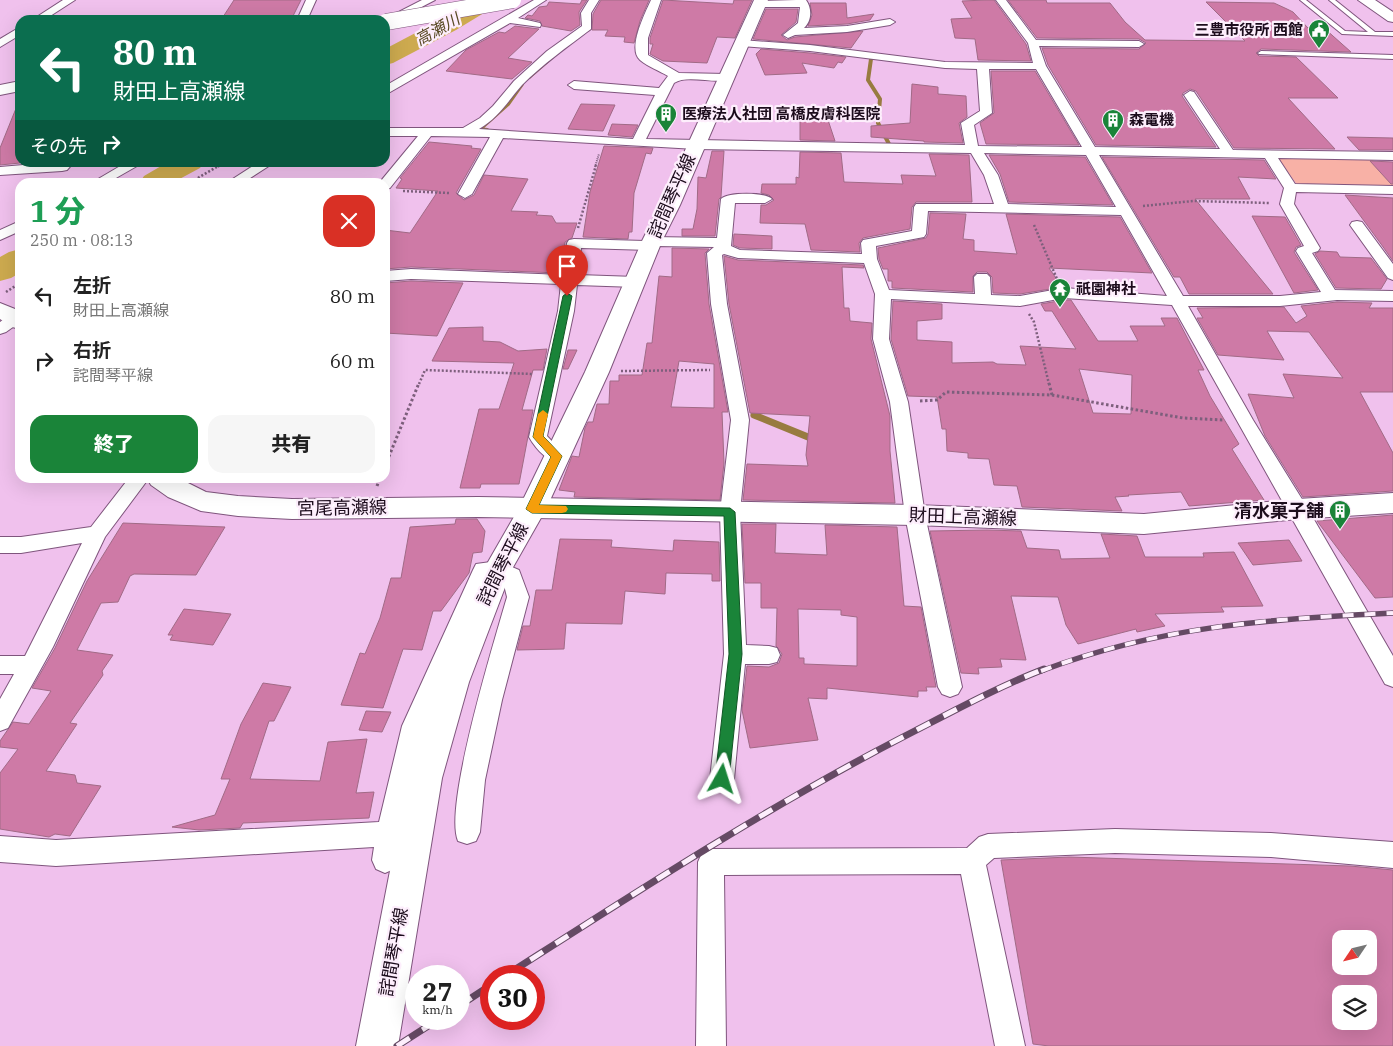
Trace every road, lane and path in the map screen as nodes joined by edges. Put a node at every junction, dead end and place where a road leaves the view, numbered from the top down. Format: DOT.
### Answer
graph roads {
  1 [pos="70,0"];
  2 [pos="311,0"];
  3 [pos="430,0"];
  4 [pos="513,0"];
  5 [pos="541,0"];
  6 [pos="594,0"];
  7 [pos="656,0"];
  8 [pos="1001,0"];
  9 [pos="1303,0"];
  10 [pos="1332,0"];
  11 [pos="1365,0"];
  12 [pos="761,2"];
  13 [pos="802,2"];
  14 [pos="45,15"];
  15 [pos="304,15"];
  16 [pos="1393,18"];
  17 [pos="390,20"];
  18 [pos="510,20"];
  19 [pos="390,22"];
  20 [pos="890,22"];
  21 [pos="536,24"];
  22 [pos="504,30"];
  23 [pos="793,32"];
  24 [pos="15,33"];
  25 [pos="1374,34"];
  26 [pos="1393,34"];
  27 [pos="15,41"];
  28 [pos="2,42"];
  29 [pos="741,43"];
  30 [pos="1033,43"];
  31 [pos="1139,44"];
  32 [pos="770,45"];
  33 [pos="1261,54"];
  34 [pos="1393,57"];
  35 [pos="983,66"];
  36 [pos="1040,66"];
  37 [pos="678,77"];
  38 [pos="726,78"];
  39 [pos="574,85"];
  40 [pos="15,87"];
  41 [pos="390,88"];
  42 [pos="0,90"];
  43 [pos="662,92"];
  44 [pos="1190,95"];
  45 [pos="390,132"];
  46 [pos="466,132"];
  47 [pos="427,133"];
  48 [pos="498,135"];
  49 [pos="602,142"];
  50 [pos="638,142"];
  51 [pos="696,145"];
  52 [pos="973,149"];
  53 [pos="1089,150"];
  54 [pos="1229,153"];
  55 [pos="1269,154"];
  56 [pos="1393,156"];
  57 [pos="62,167"];
  58 [pos="128,167"];
  59 [pos="217,167"];
  60 [pos="260,167"];
  61 [pos="0,171"];
  62 [pos="108,178"];
  63 [pos="198,178"];
  64 [pos="242,178"];
  65 [pos="474,186"];
  66 [pos="390,188"];
  67 [pos="1292,188"];
  68 [pos="1393,190"];
  69 [pos="765,199"];
  70 [pos="1287,204"];
  71 [pos="1002,208"];
  72 [pos="1027,208"];
  73 [pos="1125,210"];
  74 [pos="1357,225"];
  75 [pos="15,228"];
  76 [pos="0,236"];
  77 [pos="574,243"];
  78 [pos="651,244"];
  79 [pos="723,246"];
  80 [pos="870,259"];
  81 [pos="1393,275"];
  82 [pos="390,276"];
  83 [pos="982,277"];
  84 [pos="569,280"];
  85 [pos="636,282"];
  86 [pos="15,286"];
  87 [pos="1064,293"];
  88 [pos="882,294"];
  89 [pos="0,296"];
  90 [pos="1331,296"];
  91 [pos="1393,296"];
  92 [pos="983,299"];
  93 [pos="1020,301"];
  94 [pos="1177,301"];
  95 [pos="731,369"];
  96 [pos="597,372"];
  97 [pos="552,374"];
  98 [pos="1052,395"];
  99 [pos="899,402"];
  100 [pos="1244,420"];
  101 [pos="390,454"];
  102 [pos="557,456"];
  103 [pos="135,483"];
  104 [pos="167,483"];
  105 [pos="1393,503"];
  106 [pos="532,509"];
  107 [pos="1298,509"];
  108 [pos="730,512"];
  109 [pos="915,515"];
  110 [pos="97,533"];
  111 [pos="0,545"];
  112 [pos="498,569"];
  113 [pos="735,654"];
  114 [pos="769,655"];
  115 [pos="0,665"];
  116 [pos="31,666"];
  117 [pos="1393,677"];
  118 [pos="950,687"];
  119 [pos="0,721"];
  120 [pos="722,779"];
  121 [pos="467,832"];
  122 [pos="389,834"];
  123 [pos="0,849"];
  124 [pos="1393,855"];
  125 [pos="385,860"];
  126 [pos="972,861"];
  127 [pos="377,1046"];
  128 [pos="711,1046"];
  129 [pos="1010,1046"];
  1 -- 14 [label="street"];
  2 -- 15 [label="street"];
  3 -- 17 [label="street"];
  4 -- 19 [label="main road, bridge"];
  5 -- 18 [label="street"];
  6 -- 46 [label="street"];
  7 -- 37 [label="street"];
  8 -- 30 [label="street"];
  9 -- 25 [label="lane"];
  10 -- 25 [label="lane"];
  11 -- 16 [label="main road"];
  12 -- 13 [label="street"];
  12 -- 29 [label="main road, 詫間琴平線"];
  13 -- 23 [label="street"];
  18 -- 21 [label="street"];
  18 -- 22 [label="street"];
  18 -- 41 [label="street"];
  20 -- 23 [label="street"];
  23 -- 32 [label="street"];
  24 -- 28 [label="street"];
  25 -- 26 [label="lane"];
  27 -- 28 [label="street"];
  29 -- 32 [label="street"];
  29 -- 38 [label="main road, 詫間琴平線"];
  30 -- 31 [label="street"];
  30 -- 36 [label="street"];
  32 -- 35 [label="street"];
  33 -- 34 [label="lane"];
  35 -- 36 [label="street"];
  35 -- 52 [label="street"];
  36 -- 53 [label="street"];
  37 -- 38 [label="street"];
  37 -- 43 [label="street"];
  38 -- 51 [label="main road, 詫間琴平線"];
  39 -- 43 [label="street"];
  40 -- 42 [label="main road"];
  43 -- 50 [label="street"];
  44 -- 54 [label="street"];
  45 -- 47 [label="street"];
  46 -- 47 [label="street"];
  46 -- 48 [label="street"];
  47 -- 66 [label="street"];
  48 -- 49 [label="street"];
  48 -- 65 [label="street"];
  49 -- 50 [label="street"];
  49 -- 77 [label="path"];
  50 -- 51 [label="street"];
  51 -- 52 [label="street"];
  51 -- 78 [label="main road, 詫間琴平線"];
  52 -- 53 [label="street"];
  52 -- 71 [label="street"];
  53 -- 54 [label="street"];
  53 -- 73 [label="street"];
  54 -- 55 [label="street"];
  55 -- 56 [label="street"];
  55 -- 67 [label="street"];
  57 -- 61 [label="street"];
  58 -- 62 [label="street"];
  59 -- 63 [label="path"];
  60 -- 64 [label="street"];
  65 -- 66 [label="path"];
  67 -- 68 [label="street"];
  67 -- 70 [label="street"];
  69 -- 79 [label="street"];
  70 -- 73 [label="path"];
  70 -- 90 [label="street"];
  71 -- 72 [label="street"];
  71 -- 80 [label="street"];
  72 -- 73 [label="street"];
  72 -- 87 [label="path"];
  73 -- 94 [label="street"];
  74 -- 81 [label="street"];
  75 -- 76 [label="street"];
  77 -- 78 [label="street"];
  77 -- 84 [label="street"];
  78 -- 79 [label="street"];
  78 -- 85 [label="main road, 詫間琴平線"];
  79 -- 80 [label="street"];
  79 -- 95 [label="street"];
  80 -- 88 [label="street"];
  82 -- 84 [label="street"];
  83 -- 92 [label="street"];
  84 -- 85 [label="street"];
  84 -- 97 [label="street"];
  85 -- 96 [label="main road, 詫間琴平線"];
  86 -- 89 [label="path"];
  87 -- 93 [label="street"];
  87 -- 94 [label="street"];
  88 -- 92 [label="street"];
  88 -- 99 [label="street"];
  90 -- 91 [label="street"];
  90 -- 94 [label="street"];
  92 -- 93 [label="street"];
  93 -- 98 [label="path"];
  94 -- 100 [label="street"];
  95 -- 96 [label="path"];
  95 -- 108 [label="street"];
  96 -- 102 [label="main road, 詫間琴平線"];
  97 -- 101 [label="path"];
  97 -- 102 [label="street"];
  98 -- 99 [label="path"];
  98 -- 100 [label="path"];
  99 -- 109 [label="street"];
  100 -- 107 [label="street"];
  102 -- 106 [label="main road, 詫間琴平線"];
  103 -- 110 [label="street"];
  104 -- 106 [label="main road, 宮尾高瀬線"];
  105 -- 107 [label="main road, 財田上高瀬線"];
  106 -- 108 [label="main road, 財田上高瀬線"];
  106 -- 112 [label="main road, 詫間琴平線"];
  107 -- 109 [label="main road, 財田上高瀬線"];
  107 -- 117 [label="street"];
  108 -- 109 [label="main road, 財田上高瀬線"];
  108 -- 113 [label="street"];
  109 -- 118 [label="street"];
  110 -- 111 [label="street"];
  110 -- 116 [label="street"];
  112 -- 121 [label="street"];
  112 -- 122 [label="street"];
  112 -- 127 [label="main road, 詫間琴平線"];
  113 -- 114 [label="street"];
  113 -- 120 [label="street"];
  115 -- 116 [label="street"];
  116 -- 119 [label="street"];
  122 -- 123 [label="street"];
  122 -- 125 [label="street"];
  124 -- 126 [label="street"];
  126 -- 128 [label="street"];
  126 -- 129 [label="street"];
}
